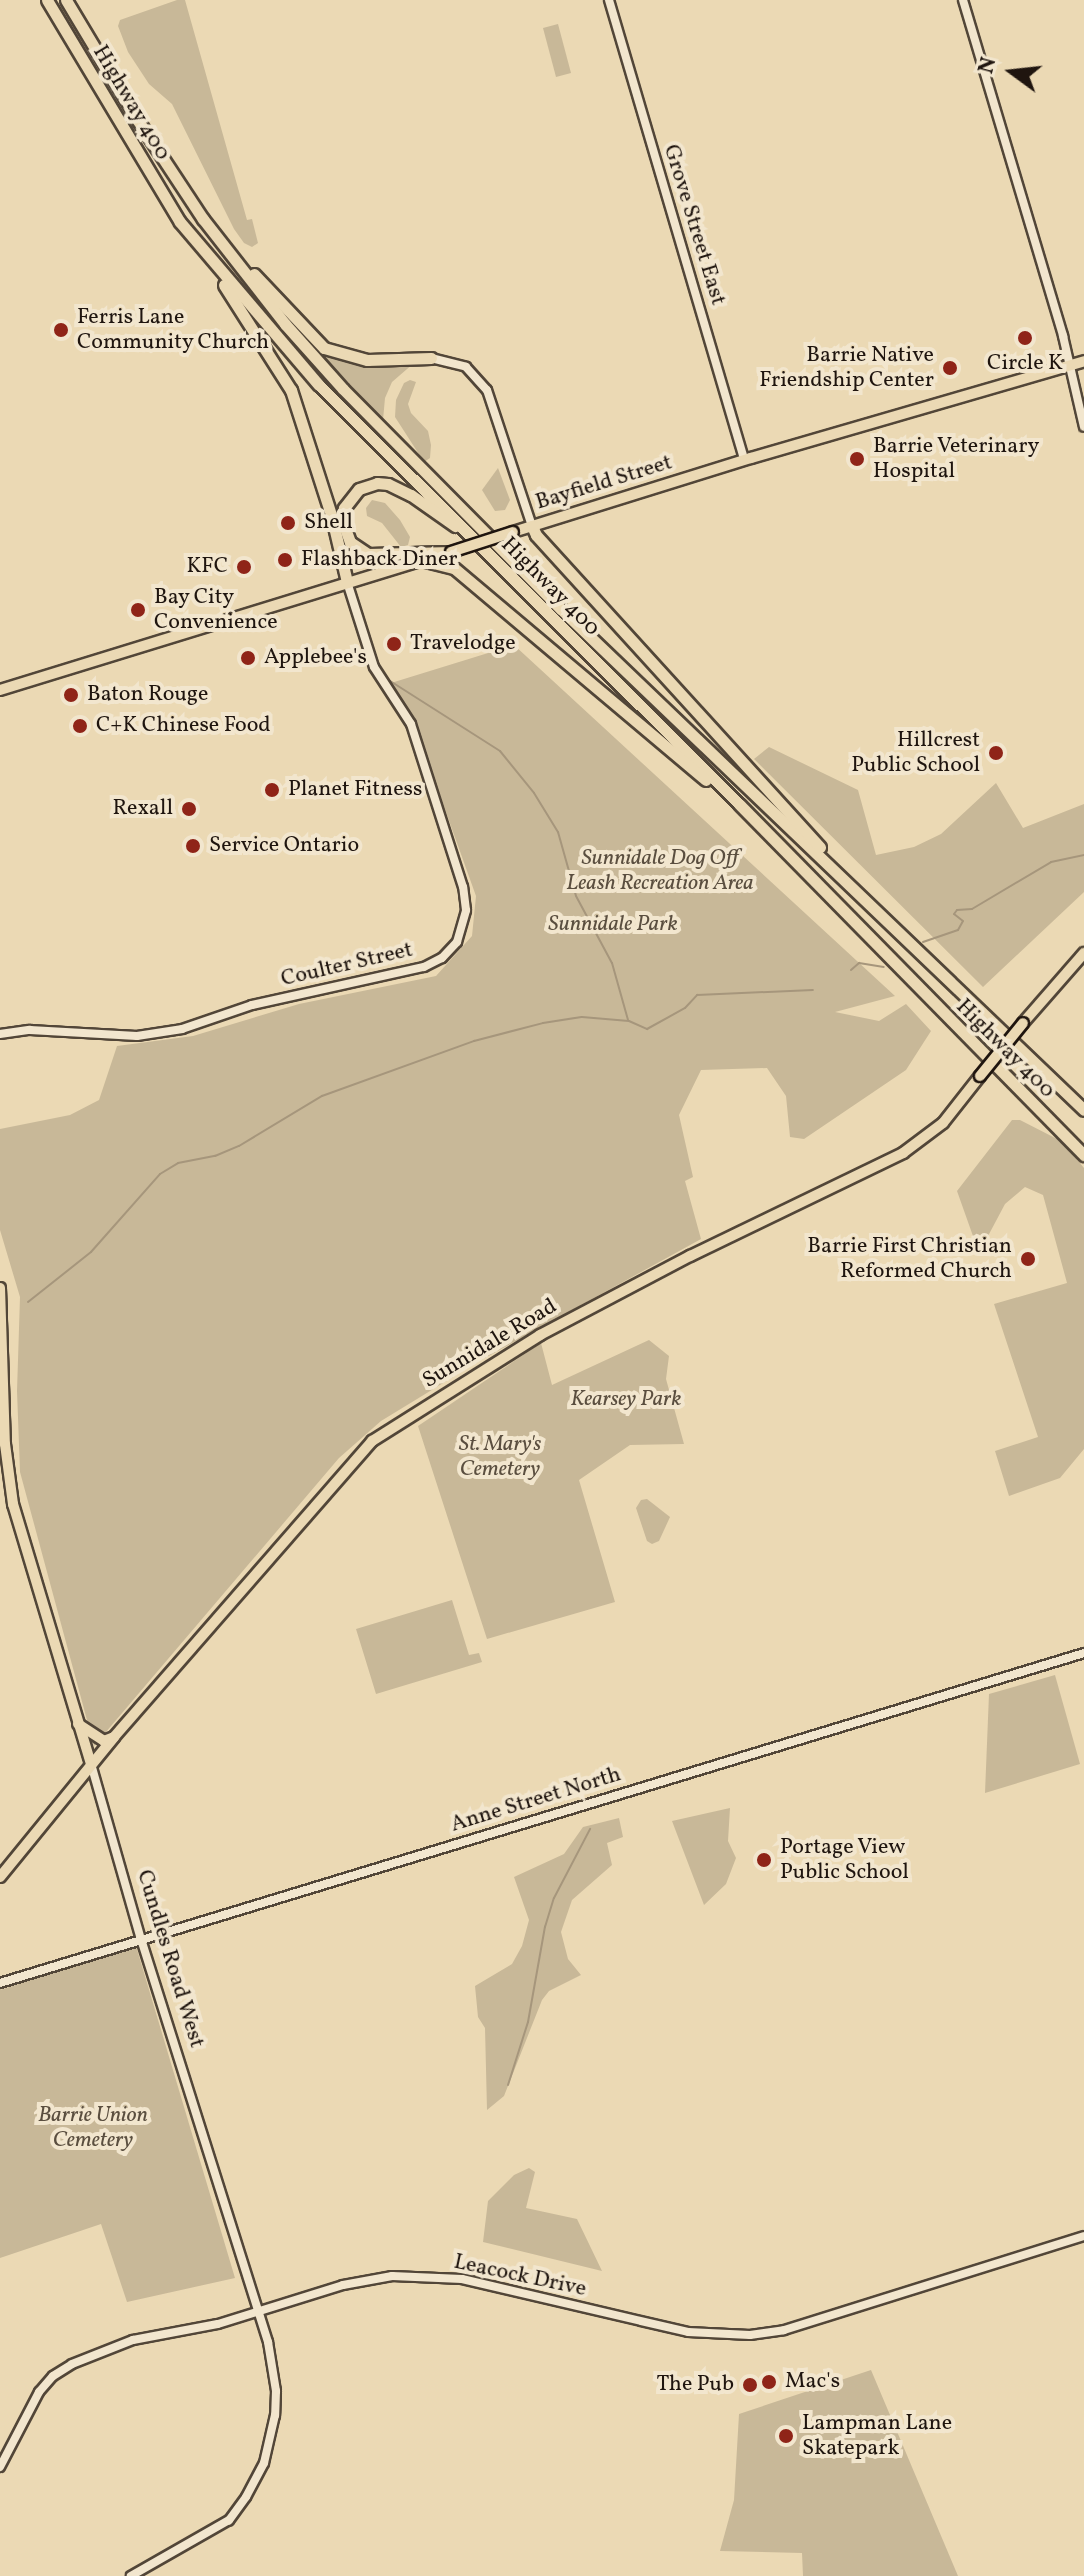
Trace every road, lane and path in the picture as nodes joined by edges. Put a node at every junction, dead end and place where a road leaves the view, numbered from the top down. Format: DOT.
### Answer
graph roads {
  1 [pos="47,0"];
  2 [pos="66,0"];
  3 [pos="609,0"];
  4 [pos="963,0"];
  5 [pos="221,244"];
  6 [pos="197,245"];
  7 [pos="431,358"];
  8 [pos="1084,361"];
  9 [pos="1071,365"];
  10 [pos="1084,427"];
  11 [pos="744,460"];
  12 [pos="532,526"];
  13 [pos="466,531"];
  14 [pos="451,552"];
  15 [pos="421,560"];
  16 [pos="347,582"];
  17 [pos="0,690"];
  18 [pos="740,805"];
  19 [pos="878,913"];
  20 [pos="1084,953"];
  21 [pos="0,1034"];
  22 [pos="1084,1110"];
  23 [pos="1084,1155"];
  24 [pos="0,1288"];
  25 [pos="1084,1653"];
  26 [pos="77,1723"];
  27 [pos="114,1737"];
  28 [pos="91,1764"];
  29 [pos="0,1877"];
  30 [pos="141,1939"];
  31 [pos="0,1983"];
  32 [pos="1084,2236"];
  33 [pos="258,2311"];
  34 [pos="0,2467"];
  35 [pos="131,2576"];
  1 -- 6 [label="highway, Highway 400"];
  2 -- 5 [label="highway, Highway 400"];
  3 -- 11 [label="street, Grove Street East"];
  4 -- 9 [label="street"];
  5 -- 7 [label="highway"];
  5 -- 19 [label="highway, Highway 400"];
  6 -- 13 [label="highway, Highway 400"];
  6 -- 16 [label="highway"];
  7 -- 12 [label="street"];
  8 -- 9 [label="main road, Bayfield Street"];
  9 -- 10 [label="street"];
  9 -- 11 [label="main road, Bayfield Street"];
  11 -- 12 [label="main road, Bayfield Street"];
  12 -- 14 [label="main road, Bayfield Street, bridge"];
  12 -- 19 [label="highway"];
  13 -- 14 [label="highway"];
  13 -- 18 [label="highway, Highway 400"];
  14 -- 15 [label="main road, Bayfield Street"];
  15 -- 16 [label="main road, Bayfield Street"];
  15 -- 18 [label="highway"];
  16 -- 17 [label="main road, Bayfield Street"];
  16 -- 21 [label="street, Coulter Street"];
  18 -- 23 [label="highway, Highway 400"];
  19 -- 22 [label="highway, Highway 400"];
  20 -- 27 [label="main road, Sunnidale Road, bridge"];
  24 -- 26 [label="main road, Cundles Road West"];
  25 -- 30 [label="street, Anne Street North"];
  26 -- 27 [label="main road"];
  26 -- 28 [label="main road, Cundles Road West"];
  27 -- 28 [label="main road, Sunnidale Road"];
  28 -- 29 [label="main road, Sunnidale Road"];
  28 -- 30 [label="street, Cundles Road West"];
  30 -- 31 [label="street, Anne Street North"];
  30 -- 33 [label="street, Cundles Road West"];
  32 -- 33 [label="street, Leacock Drive"];
  33 -- 34 [label="street, Leacock Drive"];
  33 -- 35 [label="street, Cundles Road West"];
}
